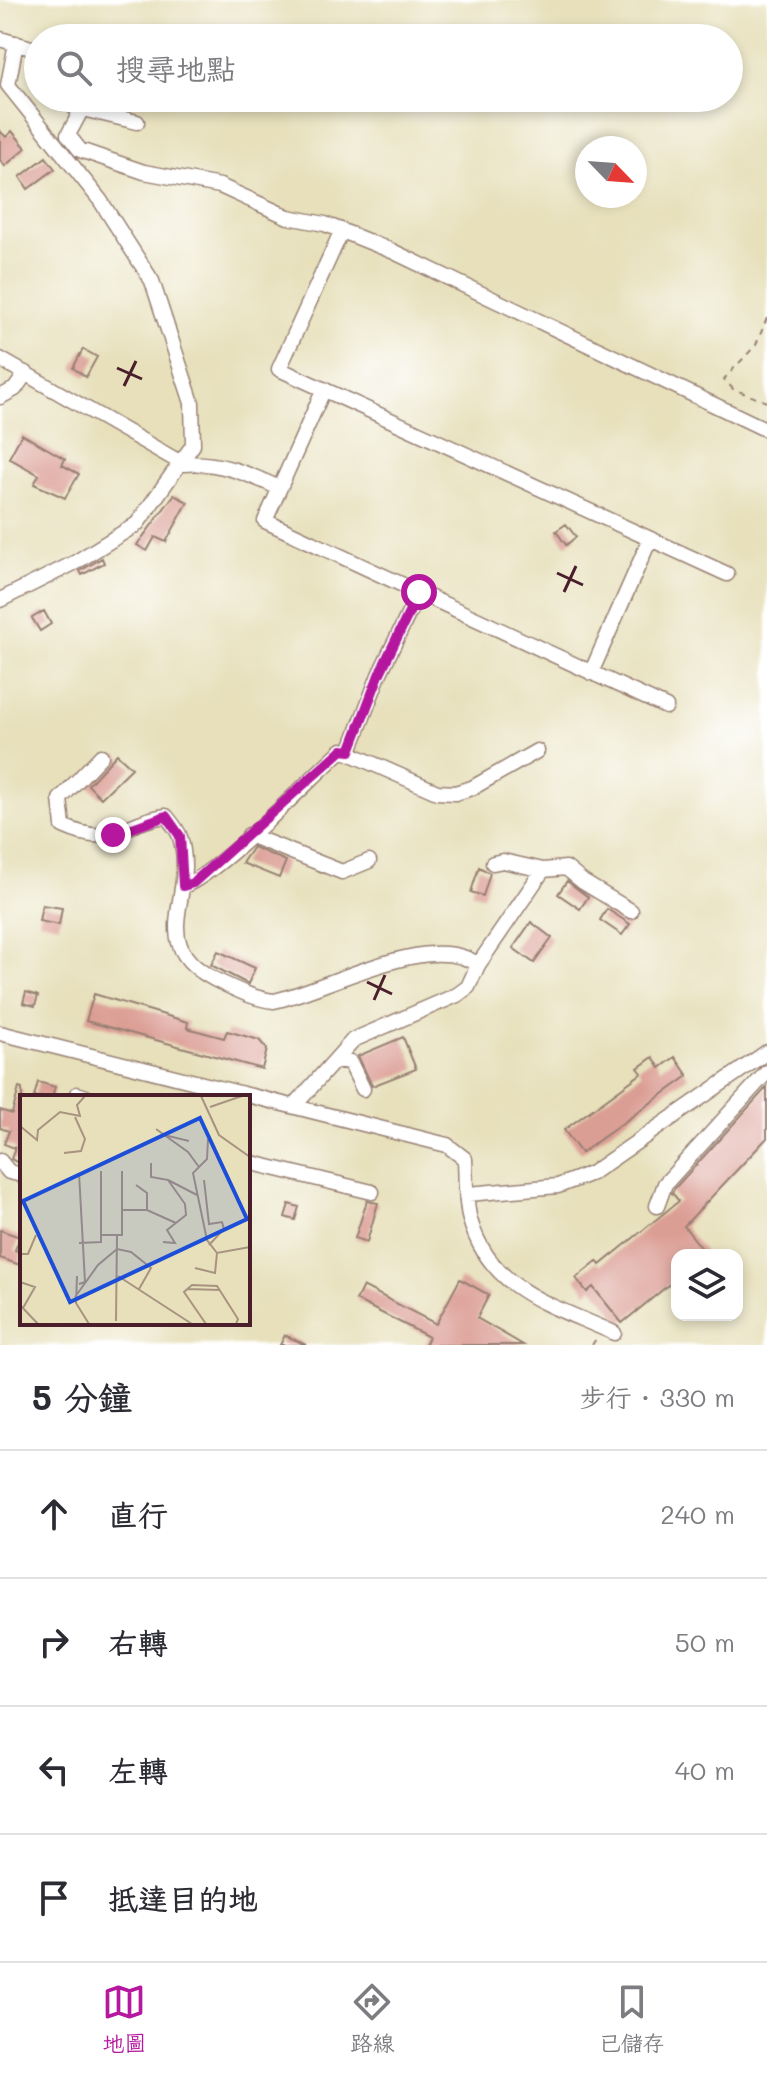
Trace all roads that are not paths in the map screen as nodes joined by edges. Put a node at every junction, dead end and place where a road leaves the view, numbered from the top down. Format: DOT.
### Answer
graph roads {
  1 [pos="0,39"];
  2 [pos="16,43"];
  3 [pos="24,46"];
  4 [pos="24,105"];
  5 [pos="30,112"];
  6 [pos="80,112"];
  7 [pos="95,112"];
  8 [pos="137,122"];
  9 [pos="342,230"];
  10 [pos="0,359"];
  11 [pos="26,373"];
  12 [pos="324,389"];
  13 [pos="0,397"];
  14 [pos="767,430"];
  15 [pos="183,464"];
  16 [pos="279,488"];
  17 [pos="650,539"];
  18 [pos="727,574"];
  19 [pos="419,592"];
  20 [pos="0,600"];
  21 [pos="591,673"];
  22 [pos="666,707"];
  23 [pos="350,751"];
  24 [pos="537,751"];
  25 [pos="101,756"];
  26 [pos="249,835"];
  27 [pos="369,861"];
  28 [pos="493,863"];
  29 [pos="543,870"];
  30 [pos="183,886"];
  31 [pos="631,911"];
  32 [pos="478,965"];
  33 [pos="0,1033"];
  34 [pos="767,1052"];
  35 [pos="335,1060"];
  36 [pos="767,1072"];
  37 [pos="363,1089"];
  38 [pos="295,1105"];
  39 [pos="0,1161"];
  40 [pos="250,1162"];
  41 [pos="20,1175"];
  42 [pos="372,1192"];
  43 [pos="468,1194"];
  44 [pos="657,1206"];
  45 [pos="614,1333"];
  1 -- 2 [label="lane"];
  2 -- 3 [label="lane"];
  2 -- 4 [label="lane"];
  5 -- 15 [label="lane"];
  6 -- 9 [label="lane"];
  7 -- 8 [label="lane"];
  9 -- 12 [label="lane"];
  9 -- 14 [label="lane"];
  10 -- 11 [label="lane"];
  11 -- 13 [label="lane"];
  11 -- 15 [label="lane"];
  12 -- 16 [label="lane"];
  12 -- 17 [label="lane"];
  15 -- 16 [label="lane"];
  15 -- 20 [label="lane"];
  16 -- 19 [label="lane"];
  17 -- 18 [label="lane"];
  17 -- 21 [label="lane"];
  19 -- 21 [label="lane"];
  19 -- 23 [label="lane"];
  21 -- 22 [label="lane"];
  23 -- 24 [label="lane"];
  23 -- 26 [label="lane"];
  25 -- 30 [label="lane"];
  26 -- 27 [label="lane"];
  26 -- 30 [label="lane"];
  28 -- 29 [label="lane"];
  29 -- 31 [label="lane"];
  29 -- 32 [label="lane"];
  30 -- 32 [label="lane"];
  32 -- 35 [label="lane"];
  33 -- 38 [label="lane"];
  34 -- 43 [label="lane"];
  35 -- 37 [label="lane"];
  35 -- 38 [label="lane"];
  36 -- 44 [label="lane"];
  38 -- 43 [label="lane"];
  39 -- 41 [label="lane"];
  40 -- 42 [label="lane"];
  43 -- 45 [label="lane"];
}
